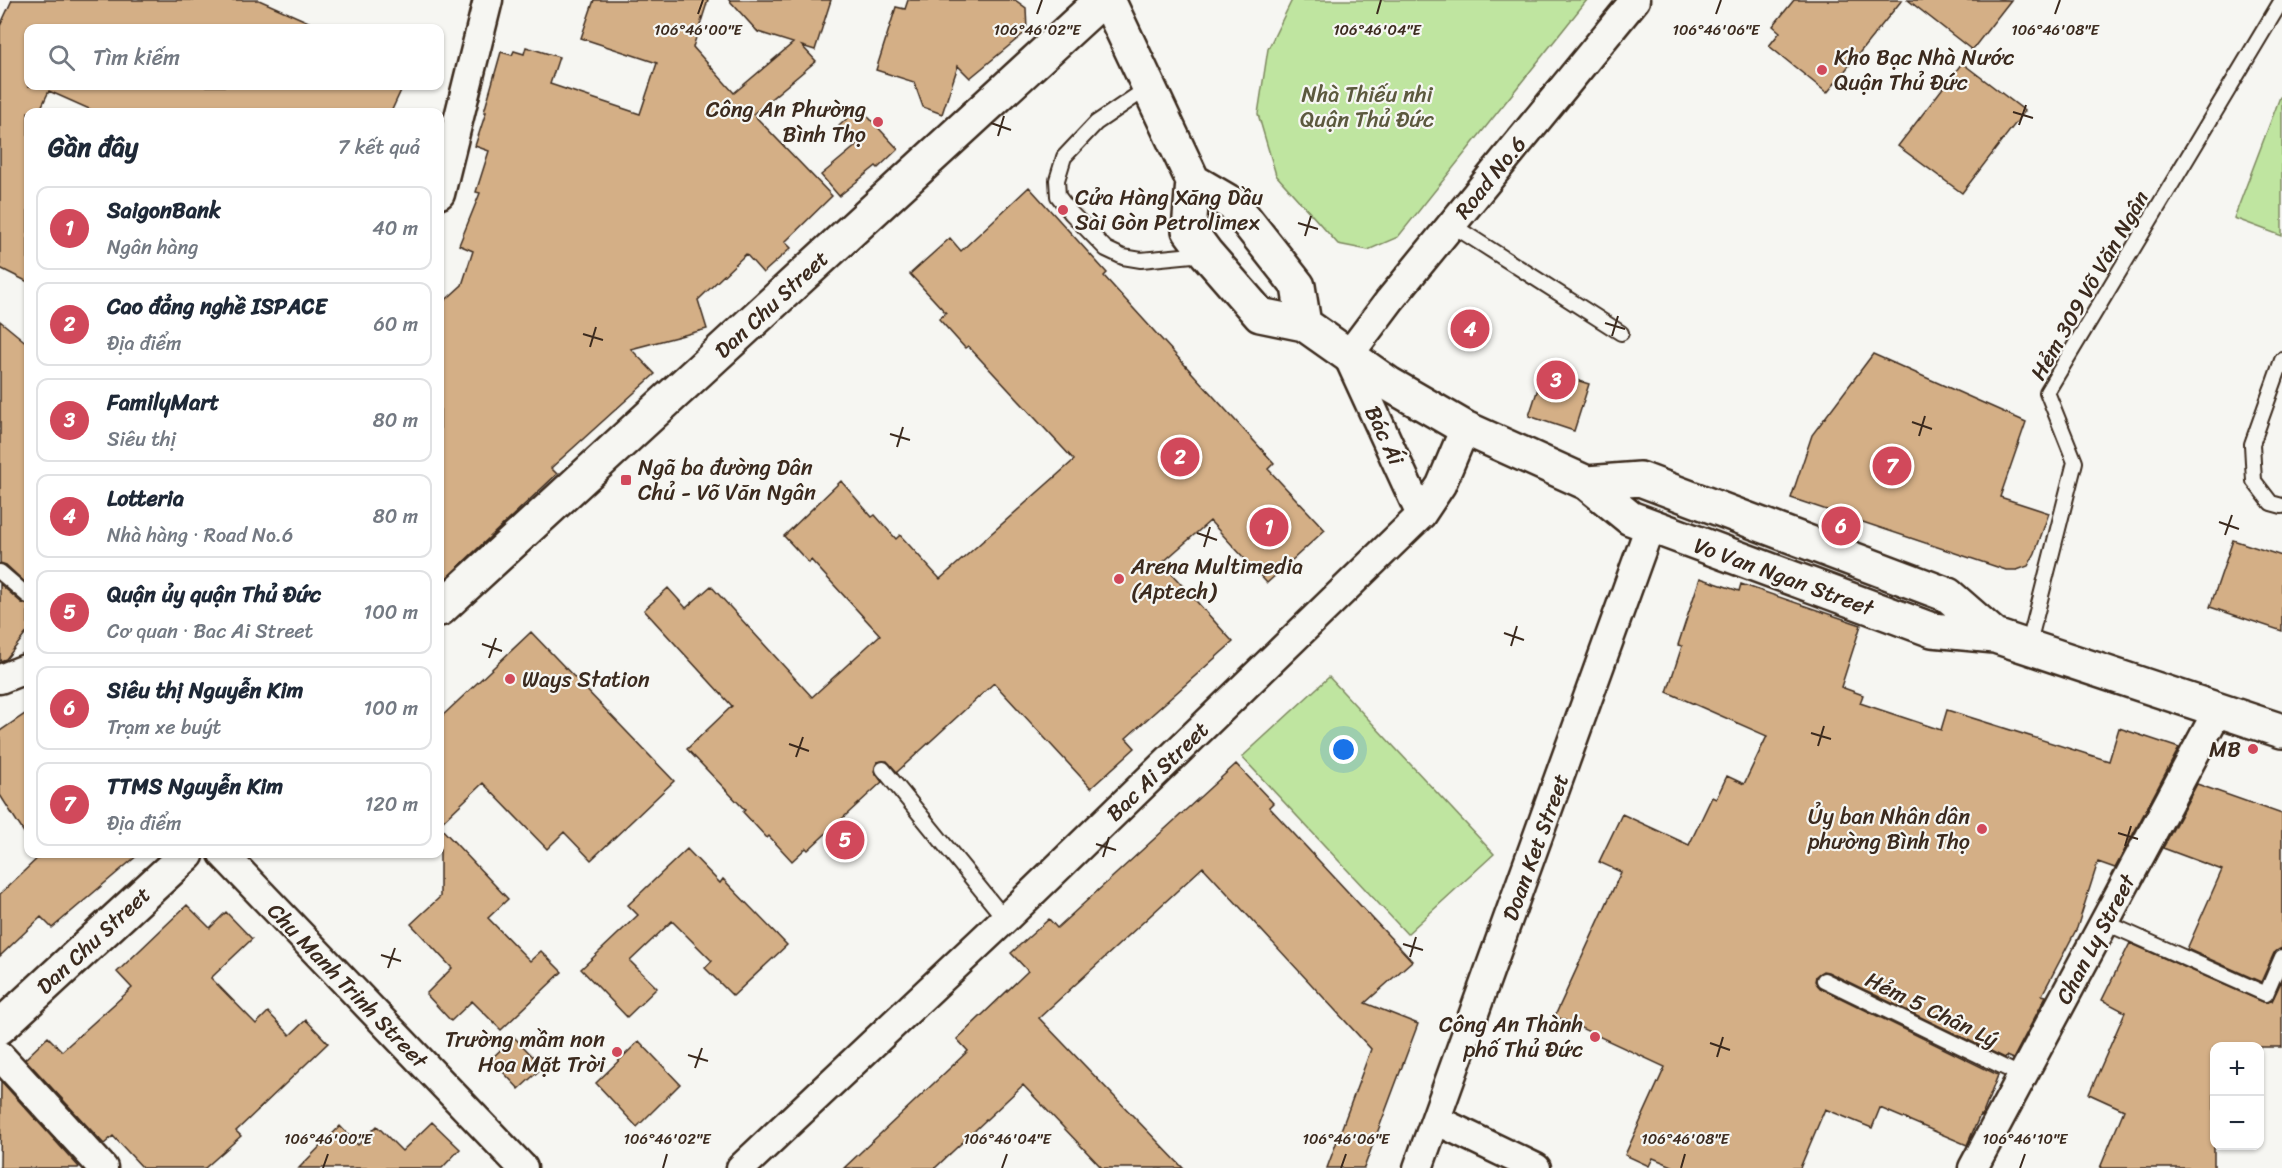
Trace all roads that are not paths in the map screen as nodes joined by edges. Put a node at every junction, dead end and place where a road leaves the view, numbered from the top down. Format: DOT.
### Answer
graph roads {
  1 [pos="488,0"];
  2 [pos="1102,0"];
  3 [pos="1108,0"];
  4 [pos="1635,0"];
  5 [pos="2282,0"];
  6 [pos="1149,87"];
  7 [pos="444,178"];
  8 [pos="1193,181"];
  9 [pos="1452,225"];
  10 [pos="1206,253"];
  11 [pos="1304,324"];
  12 [pos="1621,333"];
  13 [pos="1348,356"];
  14 [pos="2282,360"];
  15 [pos="1465,428"];
  16 [pos="1587,483"];
  17 [pos="2282,507"];
  18 [pos="1421,514"];
  19 [pos="1650,526"];
  20 [pos="0,572"];
  21 [pos="24,593"];
  22 [pos="444,605"];
  23 [pos="1995,636"];
  24 [pos="2028,647"];
  25 [pos="24,670"];
  26 [pos="0,680"];
  27 [pos="2218,710"];
  28 [pos="2282,731"];
  29 [pos="883,768"];
  30 [pos="183,858"];
  31 [pos="227,858"];
  32 [pos="1005,919"];
  33 [pos="2104,922"];
  34 [pos="2282,957"];
  35 [pos="1824,980"];
  36 [pos="0,1027"];
  37 [pos="0,1056"];
  38 [pos="2022,1076"];
  39 [pos="1436,1120"];
  40 [pos="103,1168"];
  41 [pos="523,1168"];
  42 [pos="741,1168"];
  43 [pos="1418,1168"];
  44 [pos="1536,1168"];
  45 [pos="1973,1168"];
  1 -- 7 [label="street"];
  2 -- 22 [label="main road, Dan Chu Street"];
  3 -- 6 [label="main road, Vo Van Ngan Street"];
  4 -- 9 [label="street, Road No.6"];
  5 -- 24 [label="lane, Hẻm 309 Võ Văn Ngân"];
  6 -- 8 [label="main road, Vo Van Ngan Street"];
  6 -- 10 [label="lane"];
  8 -- 10 [label="main road, Vo Van Ngan Street"];
  8 -- 11 [label="main road"];
  9 -- 12 [label="lane"];
  9 -- 13 [label="street, Road No.6"];
  10 -- 11 [label="main road, Vo Van Ngan Street"];
  11 -- 13 [label="main road, Vo Van Ngan Street"];
  13 -- 15 [label="main road, Vo Van Ngan Street"];
  13 -- 18 [label="street, Bác Ái"];
  14 -- 17 [label="lane"];
  15 -- 16 [label="main road, Vo Van Ngan Street"];
  15 -- 18 [label="street, Bac Ai Street"];
  16 -- 19 [label="main road, Vo Van Ngan Street"];
  16 -- 23 [label="main road, Vo Van Ngan Street"];
  18 -- 32 [label="street, Bac Ai Street"];
  19 -- 23 [label="main road, Vo Van Ngan Street"];
  19 -- 39 [label="street, Doan Ket Street"];
  20 -- 21 [label="lane"];
  23 -- 24 [label="main road, Vo Van Ngan Street"];
  24 -- 27 [label="main road, Vo Van Ngan Street"];
  25 -- 26 [label="street"];
  27 -- 28 [label="main road, Vo Van Ngan Street"];
  27 -- 33 [label="street, Chan Ly Street"];
  29 -- 32 [label="lane"];
  30 -- 36 [label="main road, Dan Chu Street"];
  31 -- 41 [label="street, Chu Manh Trinh Street"];
  32 -- 42 [label="street, Bac Ai Street"];
  33 -- 34 [label="lane"];
  33 -- 38 [label="street, Chan Ly Street"];
  35 -- 38 [label="lane, Hẻm 5 Chân Lý"];
  37 -- 40 [label="street"];
  38 -- 45 [label="street, Chan Ly Street"];
  39 -- 43 [label="street, Doan Ket Street"];
  39 -- 44 [label="street"];
}
